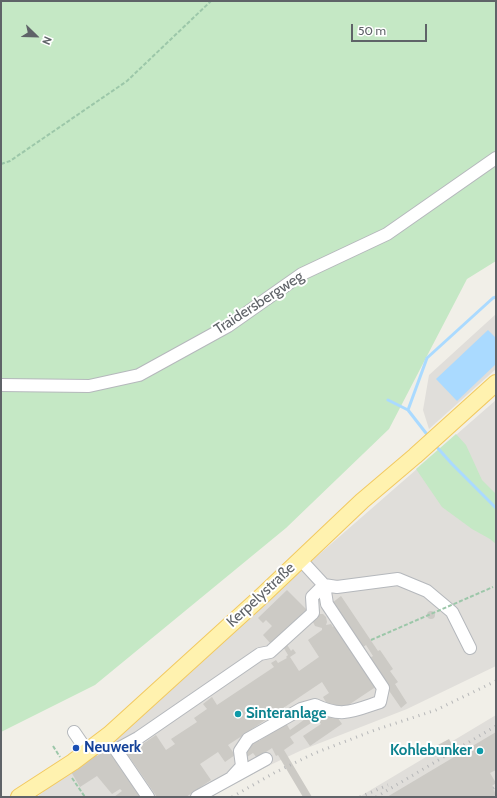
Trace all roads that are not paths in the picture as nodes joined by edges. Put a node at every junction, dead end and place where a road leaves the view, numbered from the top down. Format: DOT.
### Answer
graph roads {
  1 [pos="496,158"];
  2 [pos="496,383"];
  3 [pos="1,385"];
  4 [pos="300,559"];
  5 [pos="324,585"];
  6 [pos="470,648"];
  7 [pos="74,732"];
  8 [pos="87,751"];
  9 [pos="266,759"];
  10 [pos="232,777"];
  11 [pos="19,797"];
  12 [pos="148,797"];
  13 [pos="196,797"];
  1 -- 3 [label="street, Traidersbergweg"];
  2 -- 4 [label="main road, Kerpelystraße"];
  4 -- 5 [label="street"];
  4 -- 8 [label="main road, Kerpelystraße"];
  5 -- 6 [label="street"];
  5 -- 10 [label="street"];
  5 -- 12 [label="street"];
  7 -- 8 [label="street"];
  8 -- 11 [label="main road, Kerpelystraße"];
  9 -- 10 [label="street"];
  10 -- 13 [label="street"];
}
